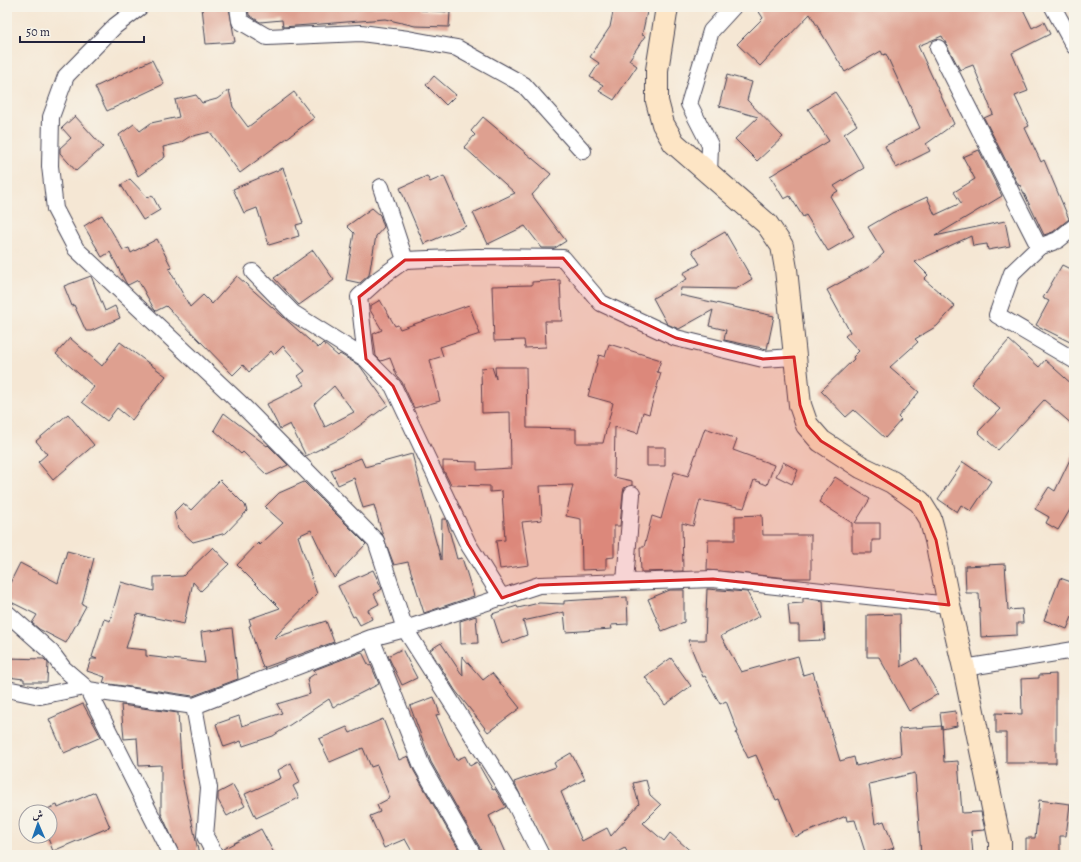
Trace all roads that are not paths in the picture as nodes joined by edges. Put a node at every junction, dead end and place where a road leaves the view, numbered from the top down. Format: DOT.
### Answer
graph roads {
  1 [pos="140,7"];
  2 [pos="238,7"];
  3 [pos="667,7"];
  4 [pos="734,7"];
  5 [pos="1053,7"];
  6 [pos="1074,46"];
  7 [pos="938,48"];
  8 [pos="583,151"];
  9 [pos="709,175"];
  10 [pos="381,187"];
  11 [pos="1074,227"];
  12 [pos="1039,247"];
  13 [pos="405,260"];
  14 [pos="253,272"];
  15 [pos="794,357"];
  16 [pos="366,359"];
  17 [pos="1074,360"];
  18 [pos="632,494"];
  19 [pos="625,582"];
  20 [pos="502,598"];
  21 [pos="949,605"];
  22 [pos="7,613"];
  23 [pos="405,629"];
  24 [pos="371,638"];
  25 [pos="1074,650"];
  26 [pos="964,668"];
  27 [pos="7,689"];
  28 [pos="87,689"];
  29 [pos="194,706"];
  30 [pos="171,855"];
  31 [pos="215,855"];
  32 [pos="473,855"];
  33 [pos="541,855"];
  34 [pos="1000,855"];
  1 -- 23 [label="street"];
  2 -- 8 [label="street"];
  3 -- 9 [label="main road"];
  4 -- 9 [label="street"];
  5 -- 6 [label="street"];
  7 -- 12 [label="street"];
  9 -- 15 [label="main road"];
  10 -- 13 [label="street"];
  11 -- 12 [label="street"];
  12 -- 17 [label="street"];
  13 -- 15 [label="street"];
  13 -- 16 [label="street"];
  14 -- 16 [label="street"];
  15 -- 21 [label="main road"];
  16 -- 20 [label="street"];
  18 -- 19 [label="street"];
  19 -- 20 [label="street"];
  19 -- 21 [label="street"];
  20 -- 23 [label="street"];
  21 -- 26 [label="main road"];
  22 -- 28 [label="street"];
  23 -- 24 [label="street"];
  23 -- 33 [label="street"];
  24 -- 29 [label="street"];
  24 -- 32 [label="street"];
  25 -- 26 [label="street"];
  26 -- 34 [label="main road"];
  27 -- 28 [label="street"];
  28 -- 29 [label="street"];
  28 -- 30 [label="street"];
  29 -- 31 [label="street"];
}
